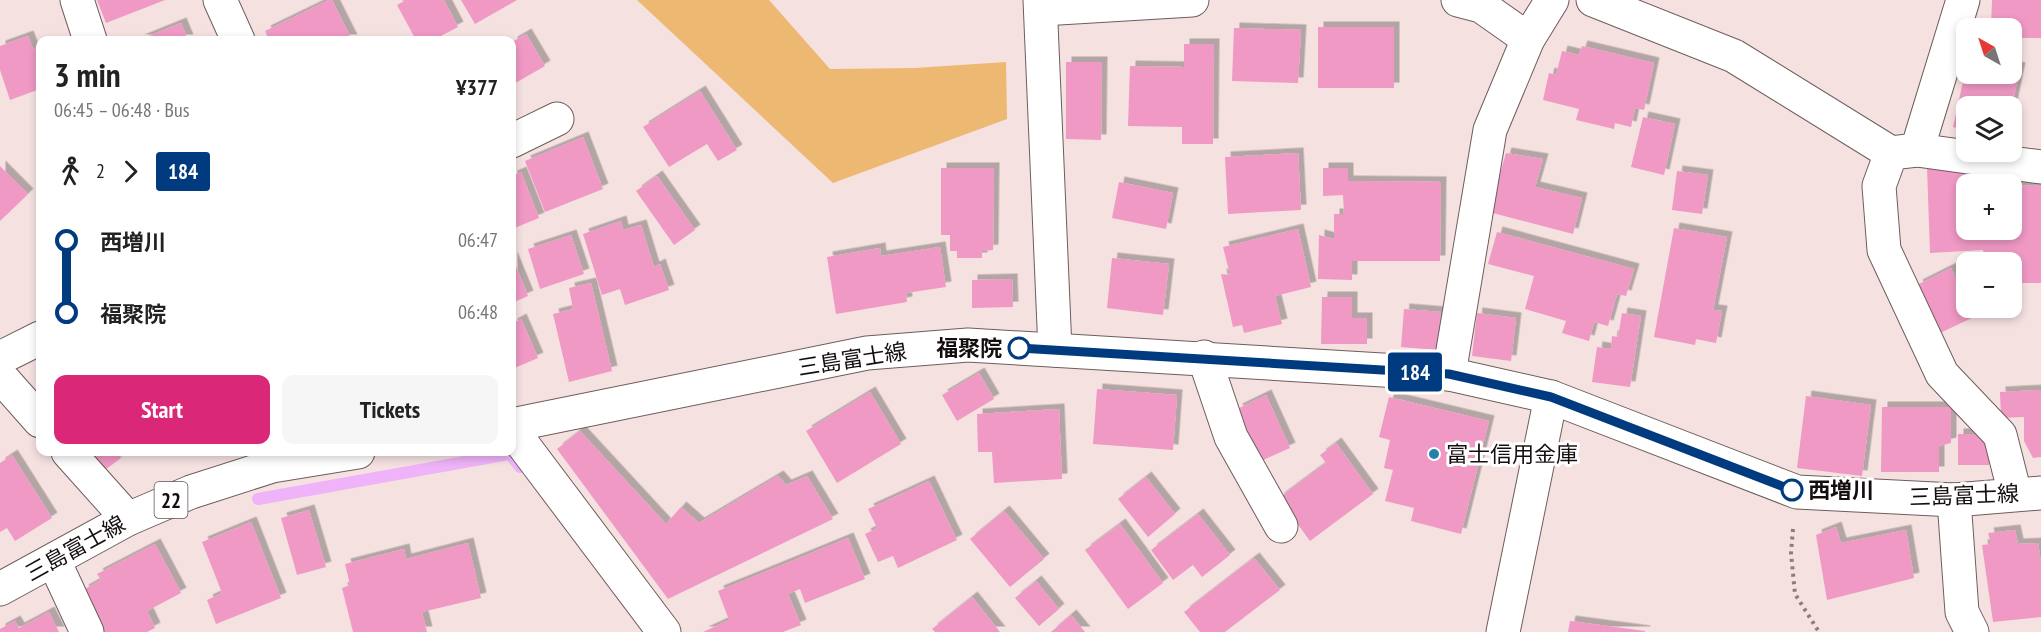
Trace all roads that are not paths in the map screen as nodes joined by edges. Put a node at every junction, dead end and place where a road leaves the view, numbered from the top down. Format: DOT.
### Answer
graph roads {
  1 [pos="77,0"];
  2 [pos="220,0"];
  3 [pos="1192,0"];
  4 [pos="1458,0"];
  5 [pos="1551,0"];
  6 [pos="1593,0"];
  7 [pos="1963,0"];
  8 [pos="1041,5"];
  9 [pos="89,36"];
  10 [pos="236,36"];
  11 [pos="1528,39"];
  12 [pos="557,119"];
  13 [pos="516,139"];
  14 [pos="1904,152"];
  15 [pos="2041,167"];
  16 [pos="36,340"];
  17 [pos="1055,350"];
  18 [pos="1204,357"];
  19 [pos="0,358"];
  20 [pos="1449,374"];
  21 [pos="0,376"];
  22 [pos="1551,397"];
  23 [pos="36,416"];
  24 [pos="516,424"];
  25 [pos="516,435"];
  26 [pos="72,456"];
  27 [pos="333,456"];
  28 [pos="2028,493"];
  29 [pos="1954,500"];
  30 [pos="128,519"];
  31 [pos="1281,526"];
  32 [pos="54,561"];
  33 [pos="0,589"];
  34 [pos="87,632"];
  35 [pos="664,632"];
  36 [pos="1503,632"];
  37 [pos="1972,632"];
  1 -- 9 [label="street"];
  2 -- 10 [label="street"];
  3 -- 8 [label="street"];
  4 -- 11 [label="street"];
  5 -- 11 [label="street"];
  6 -- 14 [label="street"];
  7 -- 14 [label="street"];
  8 -- 17 [label="street"];
  11 -- 20 [label="street"];
  12 -- 13 [label="street"];
  14 -- 15 [label="street"];
  14 -- 28 [label="street"];
  16 -- 19 [label="street"];
  17 -- 18 [label="street, 三島富士線"];
  17 -- 24 [label="street, 三島富士線"];
  18 -- 20 [label="street, 三島富士線"];
  18 -- 31 [label="street"];
  20 -- 22 [label="street, 三島富士線"];
  21 -- 23 [label="street"];
  22 -- 29 [label="street, 三島富士線"];
  22 -- 36 [label="street"];
  25 -- 35 [label="street"];
  26 -- 30 [label="street"];
  27 -- 30 [label="street, 三島富士線 / 22"];
  28 -- 29 [label="street, 三島富士線"];
  29 -- 37 [label="street"];
  30 -- 32 [label="street, 三島富士線 / 22"];
  32 -- 33 [label="street, 三島富士線 / 22"];
  32 -- 34 [label="street"];
}
